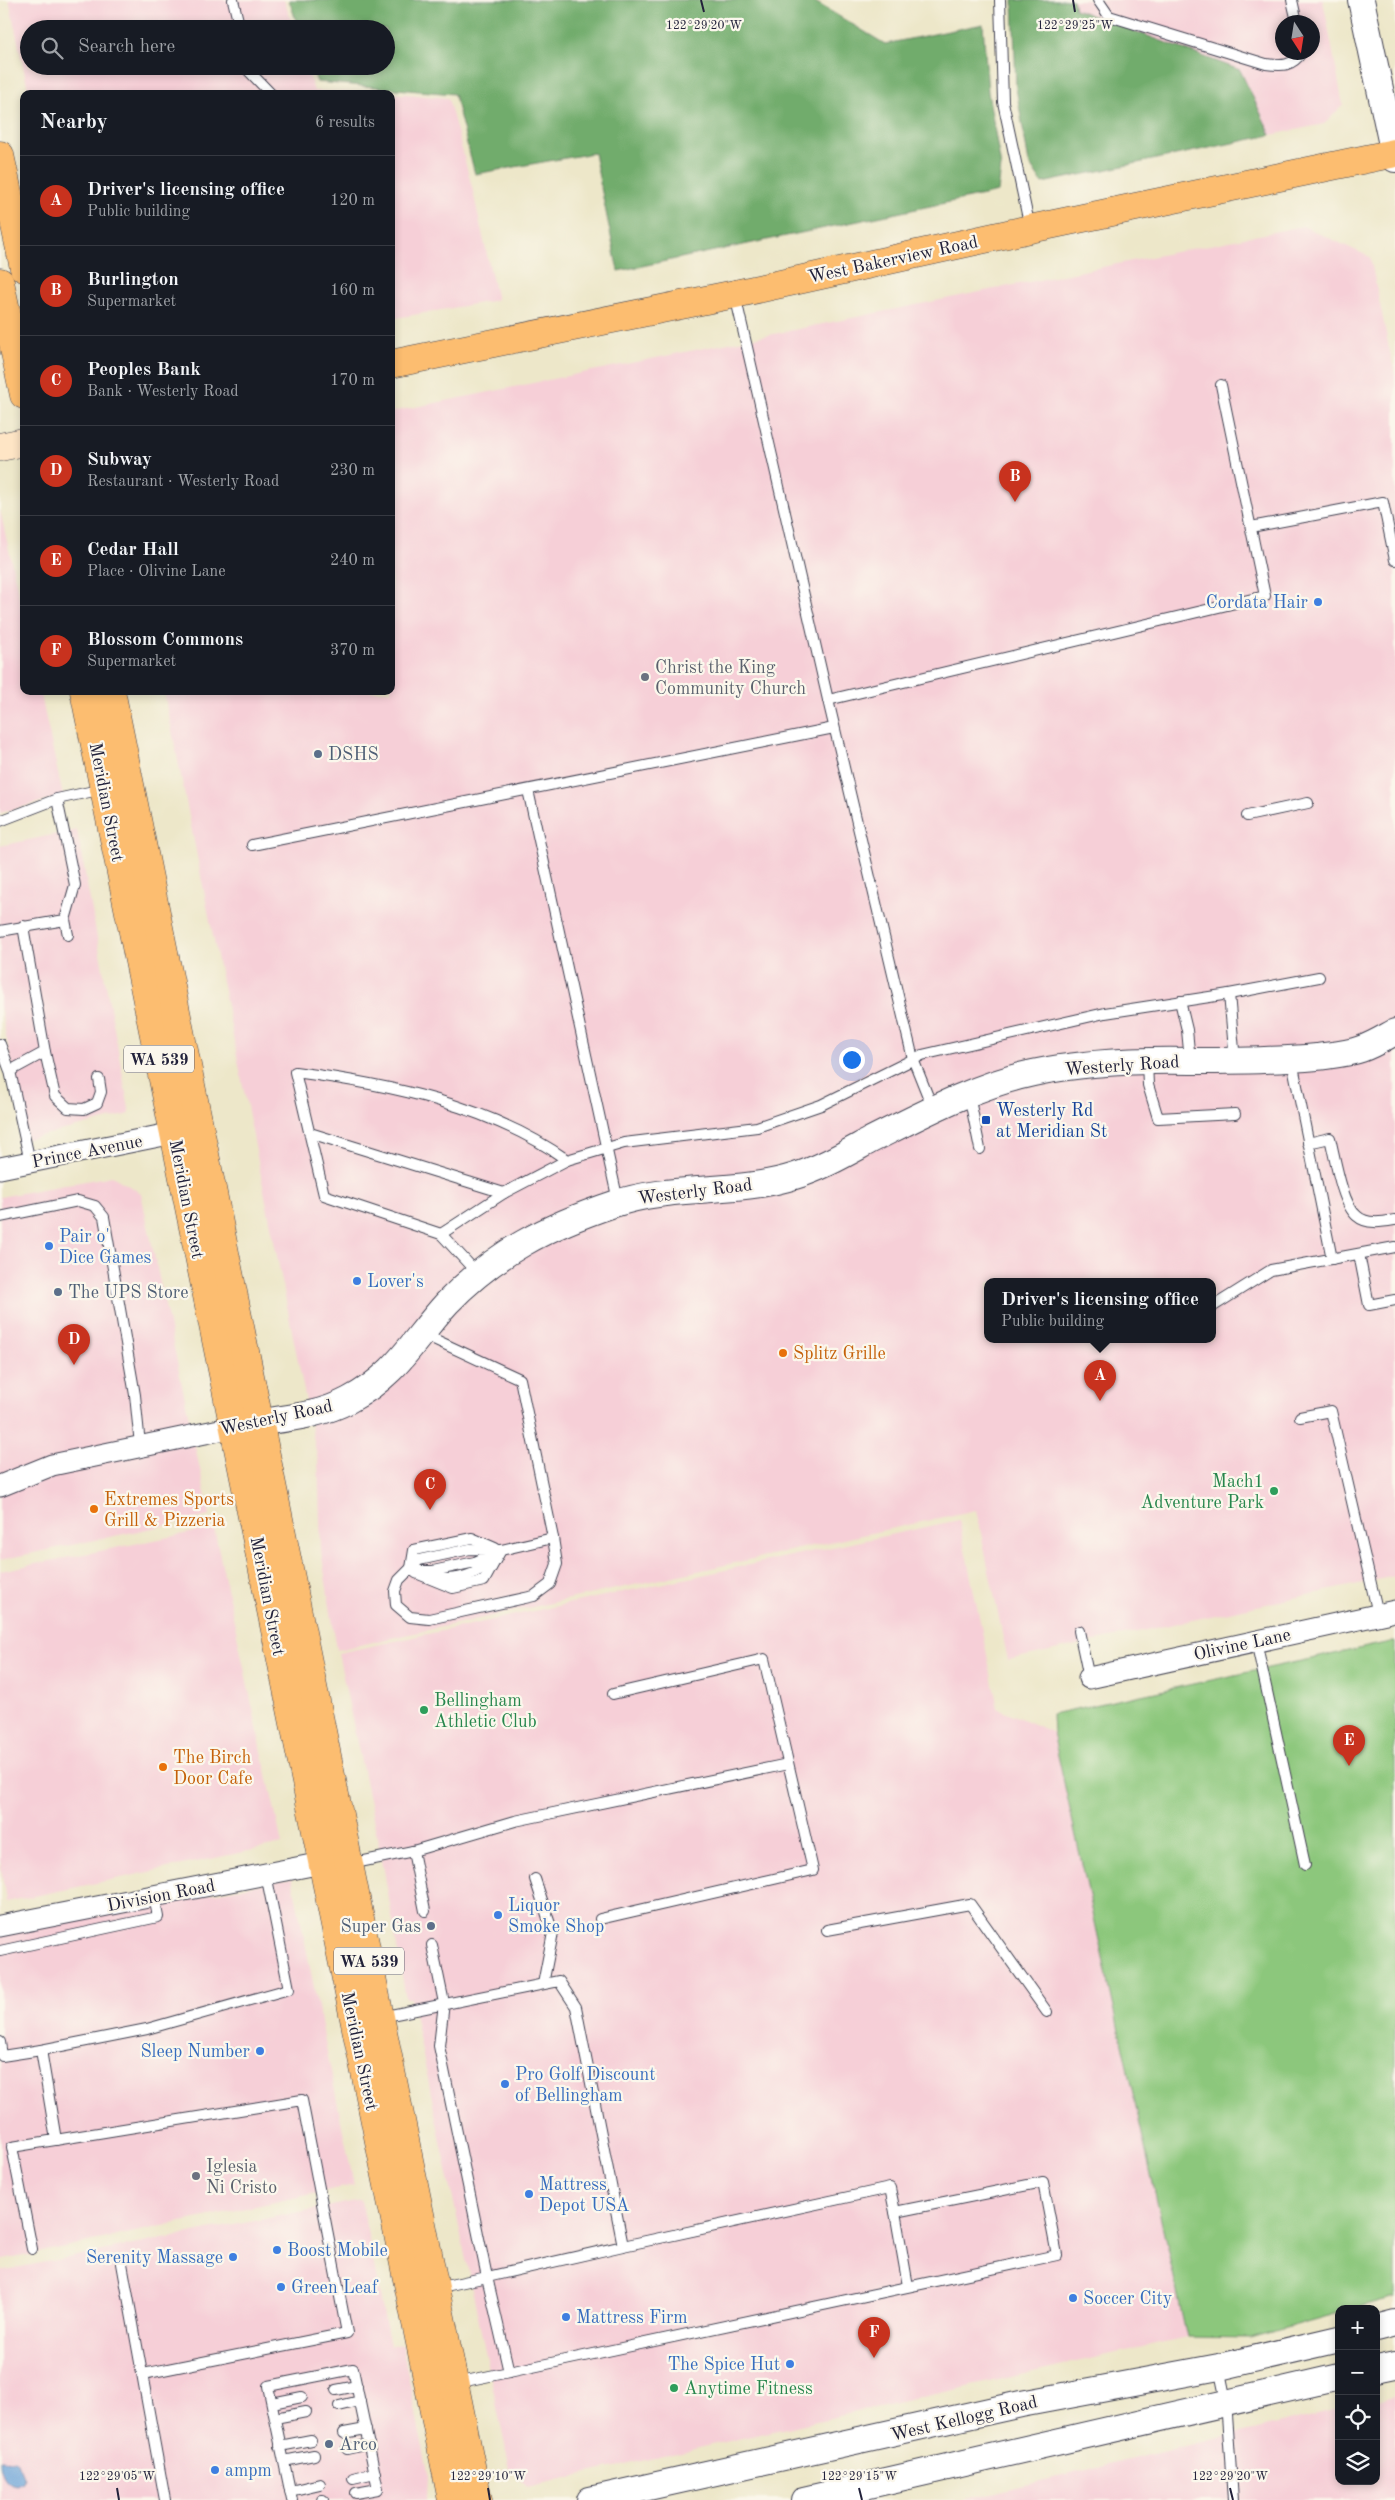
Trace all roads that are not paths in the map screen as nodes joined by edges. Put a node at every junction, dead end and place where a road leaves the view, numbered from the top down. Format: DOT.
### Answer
graph roads {
  1 [pos="233,0"];
  2 [pos="1000,0"];
  3 [pos="1098,0"];
  4 [pos="1292,0"];
  5 [pos="1361,0"];
  6 [pos="1295,15"];
  7 [pos="238,20"];
  8 [pos="1296,60"];
  9 [pos="253,75"];
  10 [pos="267,90"];
  11 [pos="0,155"];
  12 [pos="1395,156"];
  13 [pos="1030,229"];
  14 [pos="20,249"];
  15 [pos="0,282"];
  16 [pos="735,294"];
  17 [pos="395,363"];
  18 [pos="20,376"];
  19 [pos="1221,385"];
  20 [pos="20,443"];
  21 [pos="0,447"];
  22 [pos="1250,527"];
  23 [pos="1395,560"];
  24 [pos="85,695"];
  25 [pos="112,695"];
  26 [pos="828,700"];
  27 [pos="834,728"];
  28 [pos="104,789"];
  29 [pos="528,790"];
  30 [pos="58,799"];
  31 [pos="1308,803"];
  32 [pos="1246,816"];
  33 [pos="0,821"];
  34 [pos="252,845"];
  35 [pos="65,920"];
  36 [pos="23,926"];
  37 [pos="0,931"];
  38 [pos="68,935"];
  39 [pos="1320,977"];
  40 [pos="1229,994"];
  41 [pos="1180,1001"];
  42 [pos="1395,1032"];
  43 [pos="0,1044"];
  44 [pos="1360,1049"];
  45 [pos="45,1052"];
  46 [pos="1395,1053"];
  47 [pos="913,1059"];
  48 [pos="1292,1060"];
  49 [pos="1190,1061"];
  50 [pos="1146,1062"];
  51 [pos="1236,1062"];
  52 [pos="10,1072"];
  53 [pos="99,1079"];
  54 [pos="969,1095"];
  55 [pos="933,1110"];
  56 [pos="1235,1114"];
  57 [pos="174,1133"];
  58 [pos="310,1133"];
  59 [pos="1308,1143"];
  60 [pos="604,1147"];
  61 [pos="980,1149"];
  62 [pos="567,1160"];
  63 [pos="30,1162"];
  64 [pos="0,1168"];
  65 [pos="504,1193"];
  66 [pos="618,1202"];
  67 [pos="0,1217"];
  68 [pos="1395,1220"];
  69 [pos="221,1234"];
  70 [pos="441,1234"];
  71 [pos="1395,1247"];
  72 [pos="1359,1254"];
  73 [pos="1332,1259"];
  74 [pos="477,1273"];
  75 [pos="1395,1300"];
  76 [pos="1216,1304"];
  77 [pos="422,1334"];
  78 [pos="1300,1418"];
  79 [pos="247,1424"];
  80 [pos="140,1445"];
  81 [pos="0,1486"];
  82 [pos="553,1538"];
  83 [pos="501,1550"];
  84 [pos="410,1571"];
  85 [pos="1387,1612"];
  86 [pos="1079,1631"];
  87 [pos="1256,1641"];
  88 [pos="281,1663"];
  89 [pos="1089,1678"];
  90 [pos="613,1694"];
  91 [pos="788,1764"];
  92 [pos="412,1851"];
  93 [pos="322,1863"];
  94 [pos="349,1864"];
  95 [pos="1306,1865"];
  96 [pos="266,1874"];
  97 [pos="535,1879"];
  98 [pos="154,1896"];
  99 [pos="425,1911"];
  100 [pos="600,1919"];
  101 [pos="0,1926"];
  102 [pos="827,1930"];
  103 [pos="432,1945"];
  104 [pos="0,1951"];
  105 [pos="543,1984"];
  106 [pos="444,2004"];
  107 [pos="1047,2012"];
  108 [pos="380,2017"];
  109 [pos="0,2042"];
  110 [pos="41,2050"];
  111 [pos="56,2140"];
  112 [pos="895,2212"];
  113 [pos="623,2246"];
  114 [pos="32,2249"];
  115 [pos="121,2258"];
  116 [pos="487,2277"];
  117 [pos="908,2286"];
  118 [pos="435,2288"];
  119 [pos="1395,2323"];
  120 [pos="1380,2327"];
  121 [pos="1335,2340"];
  122 [pos="1395,2365"];
  123 [pos="1220,2367"];
  124 [pos="1380,2368"];
  125 [pos="509,2372"];
  126 [pos="143,2374"];
  127 [pos="1335,2378"];
  128 [pos="455,2384"];
  129 [pos="357,2386"];
  130 [pos="336,2390"];
  131 [pos="302,2397"];
  132 [pos="360,2401"];
  133 [pos="1226,2401"];
  134 [pos="272,2403"];
  135 [pos="339,2406"];
  136 [pos="306,2412"];
  137 [pos="275,2418"];
  138 [pos="366,2429"];
  139 [pos="344,2433"];
  140 [pos="311,2440"];
  141 [pos="369,2444"];
  142 [pos="280,2446"];
  143 [pos="347,2449"];
  144 [pos="314,2455"];
  145 [pos="284,2461"];
  146 [pos="375,2473"];
  147 [pos="353,2478"];
  148 [pos="320,2484"];
  149 [pos="356,2493"];
  150 [pos="291,2495"];
  151 [pos="166,2500"];
  152 [pos="452,2500"];
  153 [pos="478,2500"];
  154 [pos="590,2500"];
  155 [pos="804,2500"];
  156 [pos="1234,2500"];
  1 -- 7 [label="lane"];
  2 -- 13 [label="lane"];
  3 -- 8 [label="lane"];
  4 -- 6 [label="lane"];
  5 -- 12 [label="street"];
  9 -- 10 [label="lane"];
  11 -- 14 [label="main road"];
  12 -- 13 [label="main road, West Bakerview Road"];
  13 -- 16 [label="main road, West Bakerview Road"];
  15 -- 18 [label="main road"];
  16 -- 17 [label="main road, West Bakerview Road"];
  16 -- 26 [label="lane"];
  19 -- 22 [label="lane"];
  20 -- 21 [label="main road"];
  22 -- 23 [label="lane"];
  22 -- 26 [label="lane"];
  24 -- 28 [label="main road, Meridian Street / WA 539"];
  25 -- 69 [label="main road, Meridian Street / WA 539"];
  26 -- 27 [label="lane"];
  27 -- 29 [label="lane"];
  27 -- 47 [label="lane"];
  28 -- 30 [label="lane"];
  28 -- 57 [label="main road, Meridian Street / WA 539"];
  29 -- 34 [label="lane"];
  29 -- 60 [label="lane"];
  30 -- 33 [label="lane"];
  30 -- 35 [label="lane"];
  31 -- 32 [label="lane"];
  35 -- 36 [label="lane"];
  35 -- 38 [label="lane"];
  36 -- 37 [label="lane"];
  36 -- 45 [label="lane"];
  39 -- 40 [label="lane"];
  40 -- 41 [label="lane"];
  40 -- 51 [label="lane"];
  41 -- 47 [label="lane"];
  41 -- 49 [label="lane"];
  42 -- 44 [label="street, Westerly Road"];
  43 -- 52 [label="lane"];
  44 -- 46 [label="street, Westerly Road"];
  44 -- 48 [label="street, Westerly Road"];
  45 -- 52 [label="lane"];
  45 -- 53 [label="lane"];
  47 -- 55 [label="lane"];
  47 -- 60 [label="lane"];
  48 -- 51 [label="street, Westerly Road"];
  48 -- 59 [label="lane"];
  49 -- 50 [label="street, Westerly Road"];
  49 -- 51 [label="street, Westerly Road"];
  50 -- 54 [label="street, Westerly Road"];
  50 -- 56 [label="lane"];
  52 -- 63 [label="lane"];
  54 -- 55 [label="street, Westerly Road"];
  54 -- 61 [label="lane"];
  55 -- 66 [label="street, Westerly Road"];
  57 -- 63 [label="street, Prince Avenue"];
  57 -- 69 [label="main road"];
  57 -- 79 [label="main road, Meridian Street / WA 539"];
  58 -- 62 [label="lane"];
  58 -- 65 [label="lane"];
  58 -- 70 [label="lane"];
  59 -- 68 [label="lane"];
  59 -- 73 [label="lane"];
  60 -- 62 [label="lane"];
  60 -- 66 [label="lane"];
  62 -- 65 [label="lane"];
  63 -- 64 [label="street, Prince Avenue"];
  65 -- 70 [label="lane"];
  66 -- 74 [label="street, Westerly Road"];
  67 -- 80 [label="lane"];
  69 -- 79 [label="main road, Meridian Street / WA 539"];
  70 -- 74 [label="lane"];
  71 -- 72 [label="lane"];
  72 -- 73 [label="lane"];
  72 -- 75 [label="lane"];
  73 -- 76 [label="lane"];
  74 -- 77 [label="street, Westerly Road"];
  77 -- 79 [label="street, Westerly Road"];
  77 -- 82 [label="lane"];
  78 -- 85 [label="lane"];
  79 -- 80 [label="street, Westerly Road"];
  79 -- 88 [label="main road, Meridian Street / WA 539"];
  79 -- 94 [label="main road, Meridian Street / WA 539"];
  80 -- 81 [label="street, Westerly Road"];
  82 -- 83 [label="lane"];
  82 -- 84 [label="lane"];
  83 -- 84 [label="lane"];
  83 -- 84 [label="lane"];
  83 -- 84 [label="lane"];
  85 -- 87 [label="street, Olivine Lane"];
  86 -- 89 [label="lane"];
  87 -- 89 [label="street, Olivine Lane"];
  87 -- 95 [label="lane"];
  88 -- 93 [label="main road, Meridian Street / WA 539"];
  88 -- 94 [label="main road"];
  90 -- 91 [label="lane"];
  91 -- 92 [label="lane"];
  91 -- 100 [label="lane"];
  92 -- 94 [label="lane"];
  92 -- 99 [label="lane"];
  93 -- 96 [label="street, Division Road"];
  93 -- 152 [label="main road, Meridian Street / WA 539"];
  94 -- 108 [label="main road, Meridian Street / WA 539"];
  96 -- 98 [label="street, Division Road"];
  96 -- 110 [label="lane"];
  97 -- 105 [label="lane"];
  98 -- 101 [label="street, Division Road"];
  98 -- 104 [label="lane"];
  102 -- 107 [label="lane"];
  103 -- 106 [label="lane"];
  105 -- 106 [label="lane"];
  105 -- 113 [label="lane"];
  106 -- 108 [label="lane"];
  106 -- 116 [label="lane"];
  108 -- 118 [label="main road, Meridian Street / WA 539"];
  109 -- 110 [label="lane"];
  110 -- 111 [label="lane"];
  111 -- 114 [label="lane"];
  111 -- 126 [label="lane"];
  112 -- 113 [label="lane"];
  112 -- 117 [label="lane"];
  112 -- 117 [label="lane"];
  113 -- 116 [label="lane"];
  115 -- 126 [label="lane"];
  116 -- 118 [label="lane"];
  116 -- 125 [label="lane"];
  117 -- 125 [label="lane"];
  118 -- 128 [label="main road, Meridian Street / WA 539"];
  119 -- 120 [label="street"];
  121 -- 123 [label="street, West Kellogg Road"];
  122 -- 124 [label="street"];
  123 -- 133 [label="lane"];
  123 -- 154 [label="street, West Kellogg Road"];
  125 -- 128 [label="lane"];
  126 -- 151 [label="lane"];
  127 -- 133 [label="street"];
  128 -- 153 [label="main road, Meridian Street / WA 539"];
  129 -- 130 [label="lane"];
  129 -- 132 [label="lane"];
  129 -- 134 [label="lane"];
  131 -- 134 [label="lane"];
  132 -- 135 [label="lane"];
  132 -- 138 [label="lane"];
  133 -- 155 [label="street"];
  133 -- 156 [label="lane"];
  134 -- 137 [label="lane"];
  136 -- 137 [label="lane"];
  137 -- 142 [label="lane"];
  138 -- 139 [label="lane"];
  138 -- 141 [label="lane"];
  140 -- 142 [label="lane"];
  141 -- 143 [label="lane"];
  141 -- 146 [label="lane"];
  142 -- 145 [label="lane"];
  144 -- 145 [label="lane"];
  145 -- 150 [label="lane"];
  146 -- 147 [label="lane"];
  146 -- 149 [label="lane"];
  148 -- 150 [label="lane"];
}
